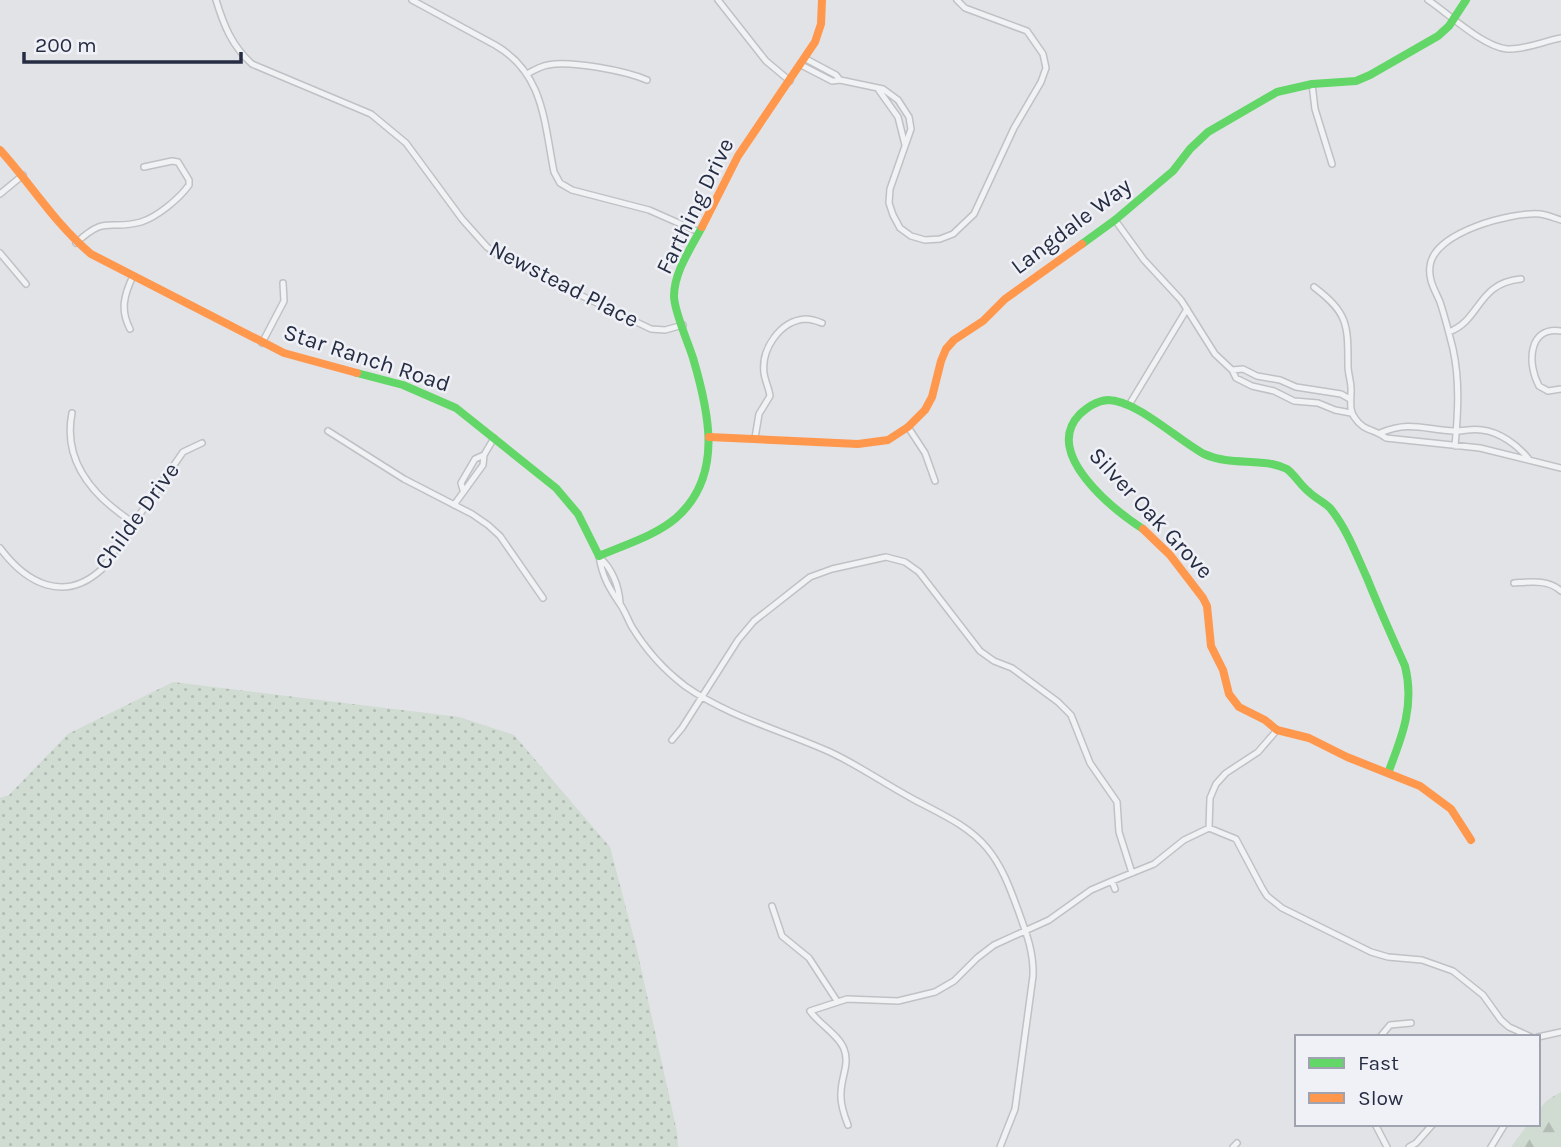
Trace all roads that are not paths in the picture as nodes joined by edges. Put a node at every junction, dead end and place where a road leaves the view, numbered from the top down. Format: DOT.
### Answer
graph roads {
  1 [pos="216,0"];
  2 [pos="412,0"];
  3 [pos="718,0"];
  4 [pos="822,0"];
  5 [pos="957,0"];
  6 [pos="1428,0"];
  7 [pos="1465,0"];
  8 [pos="1454,18"];
  9 [pos="1561,38"];
  10 [pos="804,62"];
  11 [pos="527,74"];
  12 [pos="647,80"];
  13 [pos="790,81"];
  14 [pos="1312,84"];
  15 [pos="877,89"];
  16 [pos="905,145"];
  17 [pos="0,150"];
  18 [pos="1332,164"];
  19 [pos="144,167"];
  20 [pos="23,175"];
  21 [pos="0,194"];
  22 [pos="1115,220"];
  23 [pos="1561,220"];
  24 [pos="699,232"];
  25 [pos="76,243"];
  26 [pos="0,253"];
  27 [pos="133,276"];
  28 [pos="1521,279"];
  29 [pos="26,284"];
  30 [pos="283,284"];
  31 [pos="1314,286"];
  32 [pos="1187,309"];
  33 [pos="822,323"];
  34 [pos="683,325"];
  35 [pos="130,329"];
  36 [pos="1561,331"];
  37 [pos="1449,332"];
  38 [pos="262,343"];
  39 [pos="1233,370"];
  40 [pos="1561,389"];
  41 [pos="1320,390"];
  42 [pos="1350,399"];
  43 [pos="1318,402"];
  44 [pos="1129,405"];
  45 [pos="1351,413"];
  46 [pos="72,414"];
  47 [pos="908,427"];
  48 [pos="328,430"];
  49 [pos="1456,431"];
  50 [pos="1380,433"];
  51 [pos="494,438"];
  52 [pos="709,438"];
  53 [pos="755,438"];
  54 [pos="202,443"];
  55 [pos="1455,446"];
  56 [pos="1528,458"];
  57 [pos="1561,468"];
  58 [pos="935,481"];
  59 [pos="454,505"];
  60 [pos="134,523"];
  61 [pos="0,548"];
  62 [pos="599,556"];
  63 [pos="1514,583"];
  64 [pos="1561,591"];
  65 [pos="543,598"];
  66 [pos="702,697"];
  67 [pos="1277,730"];
  68 [pos="673,740"];
  69 [pos="1388,773"];
  70 [pos="1209,828"];
  71 [pos="1471,840"];
  72 [pos="1132,873"];
  73 [pos="1112,881"];
  74 [pos="1115,889"];
  75 [pos="772,906"];
  76 [pos="1026,930"];
  77 [pos="837,1001"];
  78 [pos="1411,1023"];
  79 [pos="1561,1032"];
  80 [pos="1382,1035"];
  81 [pos="1527,1035"];
  82 [pos="1540,1037"];
  83 [pos="848,1125"];
  84 [pos="1376,1126"];
  85 [pos="1431,1126"];
  86 [pos="1504,1126"];
  87 [pos="1000,1147"];
  88 [pos="1387,1147"];
  89 [pos="1409,1147"];
  90 [pos="1491,1147"];
  1 -- 34 [label="street, Newstead Place"];
  2 -- 11 [label="street"];
  3 -- 13 [label="street"];
  4 -- 10 [label="street, Farthing Drive"];
  5 -- 16 [label="street"];
  6 -- 8 [label="street"];
  7 -- 8 [label="street, Langdale Way"];
  8 -- 9 [label="street"];
  8 -- 14 [label="street, Langdale Way"];
  10 -- 13 [label="street, Farthing Drive"];
  10 -- 15 [label="street"];
  11 -- 12 [label="street"];
  11 -- 24 [label="street"];
  13 -- 24 [label="street, Farthing Drive"];
  14 -- 18 [label="street"];
  14 -- 22 [label="street, Langdale Way"];
  15 -- 16 [label="street"];
  15 -- 16 [label="street"];
  17 -- 20 [label="street, Star Ranch Road"];
  19 -- 25 [label="street"];
  20 -- 21 [label="street"];
  20 -- 25 [label="street, Star Ranch Road"];
  22 -- 32 [label="street"];
  22 -- 47 [label="street, Langdale Way"];
  23 -- 37 [label="street"];
  24 -- 34 [label="street, Farthing Drive"];
  25 -- 27 [label="street, Star Ranch Road"];
  26 -- 29 [label="street"];
  27 -- 35 [label="street"];
  27 -- 38 [label="street, Star Ranch Road"];
  28 -- 37 [label="street"];
  30 -- 38 [label="street"];
  31 -- 42 [label="street"];
  32 -- 39 [label="street"];
  32 -- 44 [label="street"];
  33 -- 53 [label="street"];
  34 -- 52 [label="street, Farthing Drive"];
  36 -- 40 [label="street"];
  37 -- 49 [label="street"];
  38 -- 51 [label="street, Star Ranch Road"];
  39 -- 41 [label="street"];
  39 -- 43 [label="street"];
  41 -- 42 [label="street"];
  41 -- 43 [label="street"];
  42 -- 45 [label="street"];
  43 -- 45 [label="street"];
  44 -- 67 [label="street, Silver Oak Grove"];
  44 -- 69 [label="street, Silver Oak Grove"];
  45 -- 50 [label="street"];
  46 -- 60 [label="street"];
  47 -- 53 [label="street, Langdale Way"];
  47 -- 58 [label="street"];
  48 -- 59 [label="street"];
  49 -- 50 [label="street"];
  49 -- 55 [label="street"];
  49 -- 56 [label="street"];
  50 -- 55 [label="street"];
  51 -- 59 [label="street"];
  51 -- 62 [label="street, Star Ranch Road"];
  52 -- 53 [label="street, Langdale Way"];
  52 -- 62 [label="street, Farthing Drive"];
  54 -- 60 [label="street, Childe Drive"];
  55 -- 56 [label="street"];
  56 -- 57 [label="street"];
  59 -- 65 [label="street"];
  60 -- 61 [label="street, Childe Drive"];
  62 -- 66 [label="street"];
  63 -- 64 [label="street"];
  66 -- 68 [label="street"];
  66 -- 72 [label="street"];
  66 -- 76 [label="street"];
  67 -- 69 [label="street, Silver Oak Grove"];
  67 -- 70 [label="street"];
  69 -- 71 [label="street, Silver Oak Grove"];
  70 -- 72 [label="street"];
  70 -- 81 [label="street"];
  72 -- 73 [label="street"];
  73 -- 74 [label="street"];
  73 -- 76 [label="street"];
  75 -- 77 [label="street"];
  76 -- 77 [label="street"];
  76 -- 87 [label="street"];
  77 -- 83 [label="street"];
  78 -- 80 [label="street"];
  79 -- 82 [label="street"];
  84 -- 88 [label="street"];
  85 -- 89 [label="street"];
  86 -- 90 [label="street"];
}
